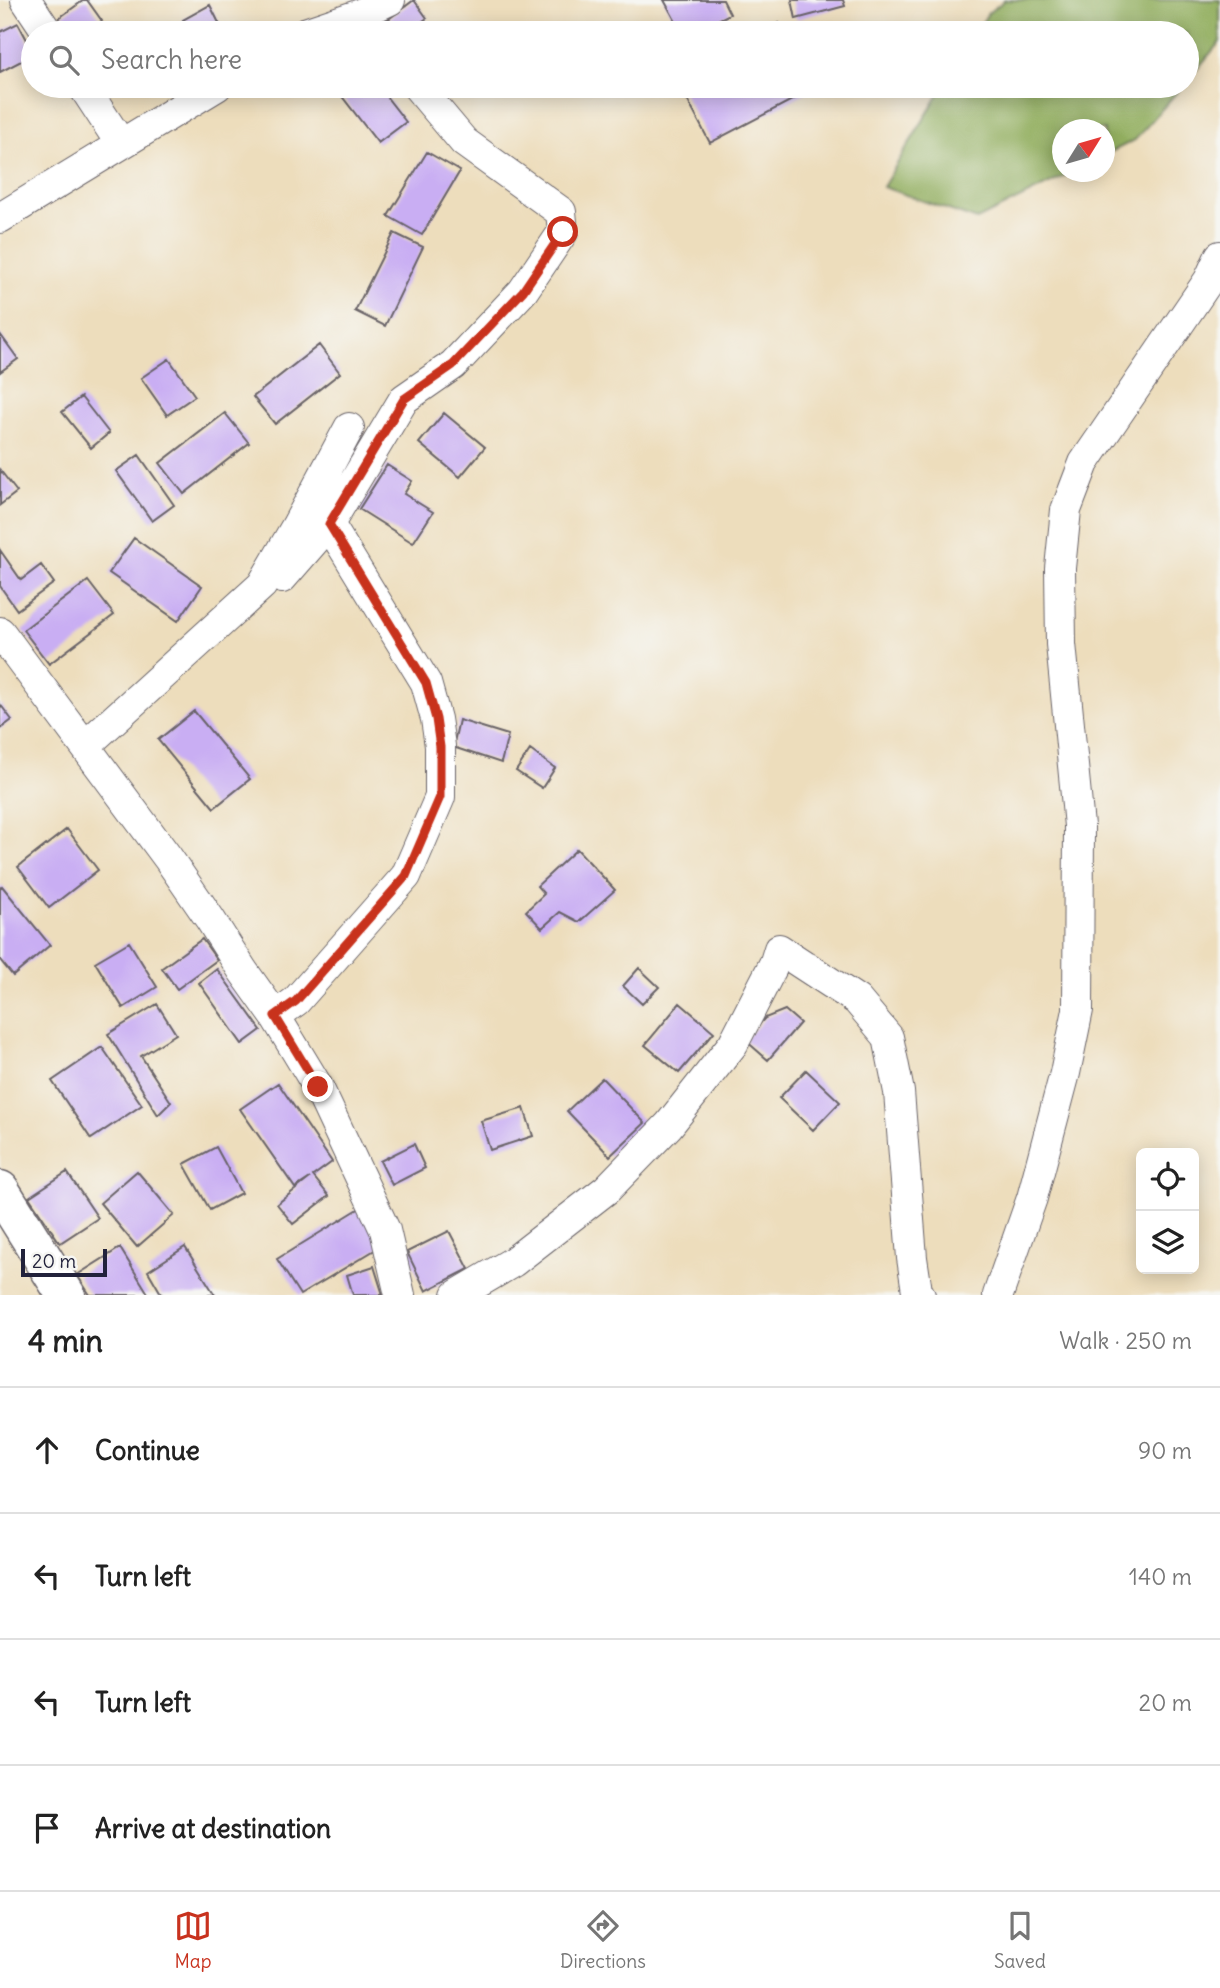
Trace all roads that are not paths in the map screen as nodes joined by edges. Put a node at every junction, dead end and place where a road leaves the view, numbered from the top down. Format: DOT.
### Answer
graph roads {
  1 [pos="26,0"];
  2 [pos="390,0"];
  3 [pos="40,21"];
  4 [pos="369,21"];
  5 [pos="91,98"];
  6 [pos="197,98"];
  7 [pos="427,98"];
  8 [pos="121,144"];
  9 [pos="0,218"];
  10 [pos="1220,256"];
  11 [pos="349,428"];
  12 [pos="329,524"];
  13 [pos="262,584"];
  14 [pos="0,632"];
  15 [pos="85,746"];
  16 [pos="275,1016"];
  17 [pos="0,1190"];
  18 [pos="66,1295"];
  19 [pos="400,1295"];
  20 [pos="457,1295"];
  21 [pos="920,1295"];
  22 [pos="998,1295"];
  1 -- 3 [label="street"];
  2 -- 4 [label="street"];
  5 -- 8 [label="street"];
  6 -- 8 [label="street"];
  7 -- 12 [label="street"];
  8 -- 9 [label="street"];
  10 -- 22 [label="street"];
  11 -- 13 [label="street"];
  12 -- 13 [label="street"];
  12 -- 16 [label="street"];
  13 -- 15 [label="street"];
  14 -- 15 [label="street"];
  15 -- 16 [label="street"];
  16 -- 19 [label="street"];
  17 -- 18 [label="highway"];
  20 -- 21 [label="street"];
}
